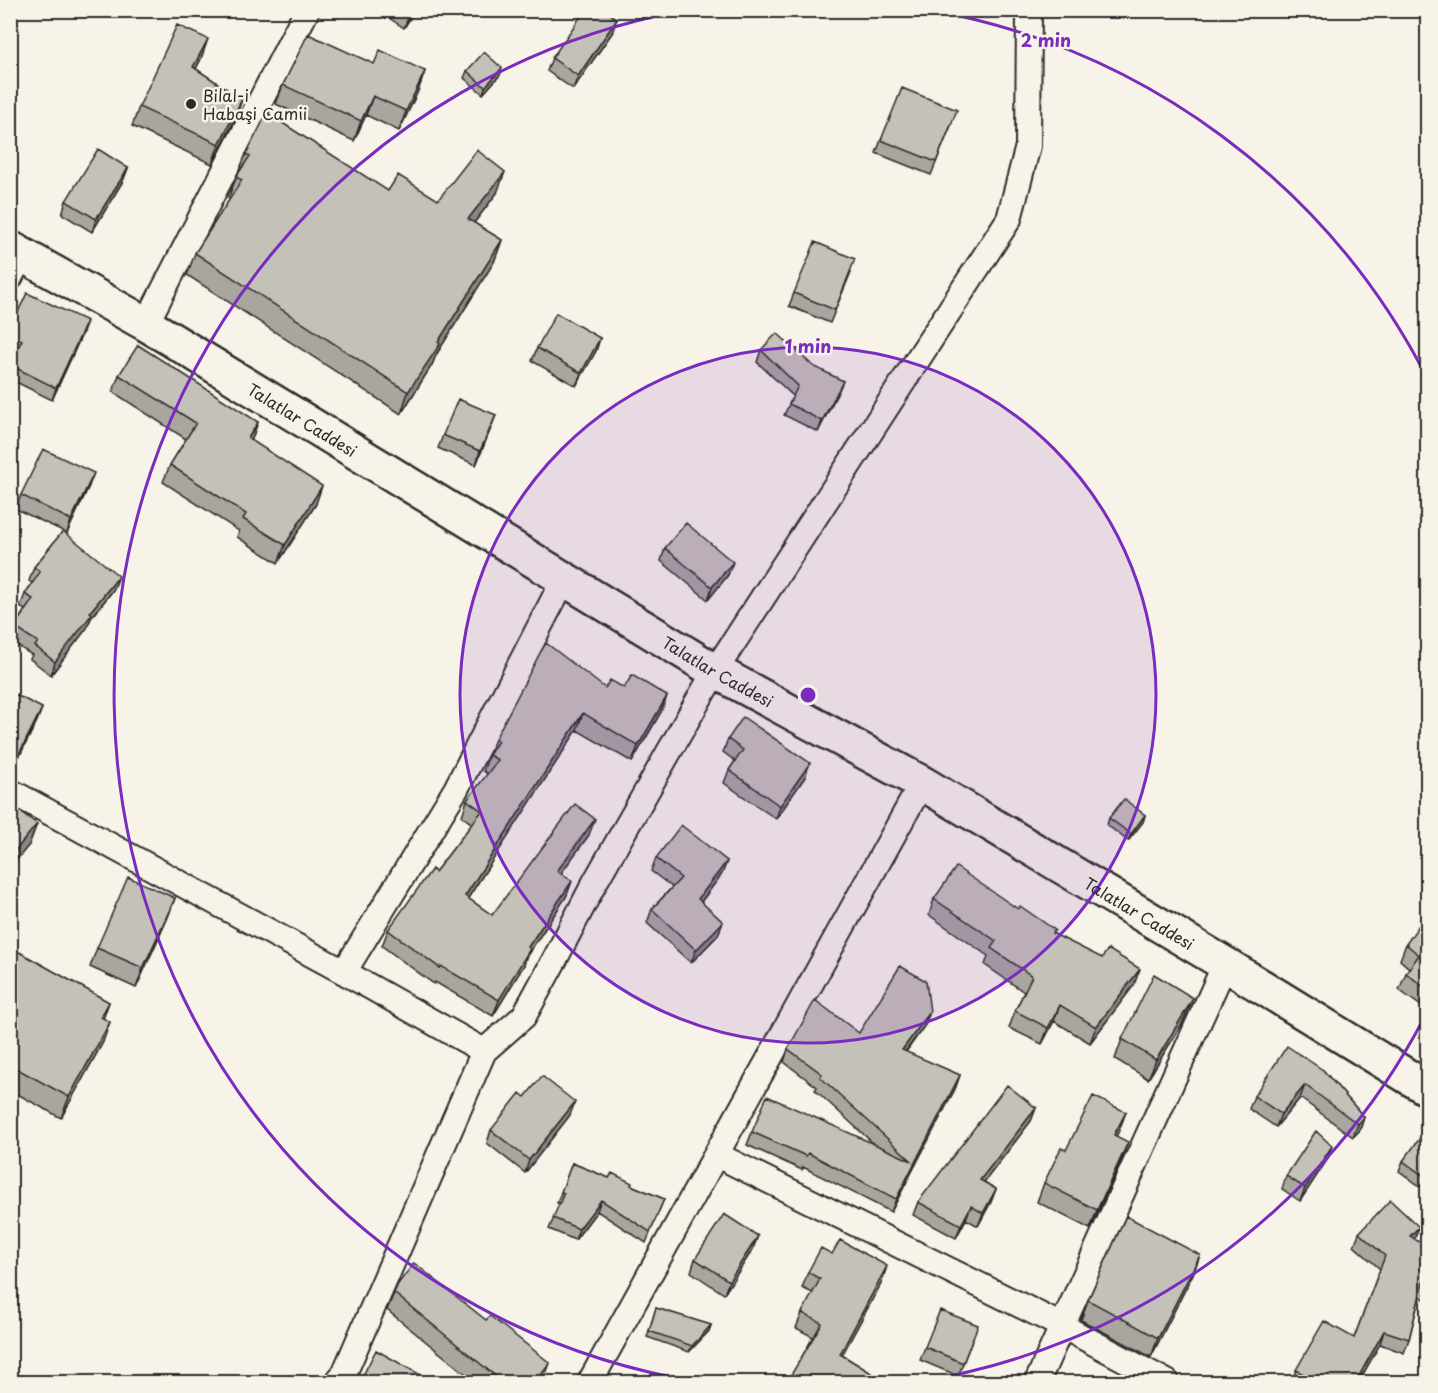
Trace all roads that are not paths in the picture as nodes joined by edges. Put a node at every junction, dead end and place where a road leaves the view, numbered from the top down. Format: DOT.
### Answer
graph roads {
  1 [pos="307,10"];
  2 [pos="1029,10"];
  3 [pos="14,260"];
  4 [pos="146,324"];
  5 [pos="564,579"];
  6 [pos="715,671"];
  7 [pos="922,783"];
  8 [pos="10,791"];
  9 [pos="1225,964"];
  10 [pos="344,972"];
  11 [pos="484,1051"];
  12 [pos="1428,1089"];
  13 [pos="717,1155"];
  14 [pos="1062,1326"];
  15 [pos="337,1383"];
  16 [pos="590,1383"];
  17 [pos="1037,1383"];
  18 [pos="1167,1383"];
  1 -- 4 [label="street"];
  2 -- 6 [label="street"];
  3 -- 4 [label="street, Talatlar Caddesi"];
  4 -- 5 [label="street, Talatlar Caddesi"];
  5 -- 6 [label="street, Talatlar Caddesi"];
  5 -- 10 [label="street"];
  6 -- 7 [label="street, Talatlar Caddesi"];
  6 -- 11 [label="street"];
  7 -- 9 [label="street, Talatlar Caddesi"];
  7 -- 13 [label="street"];
  8 -- 10 [label="street"];
  9 -- 12 [label="street, Talatlar Caddesi"];
  9 -- 14 [label="street"];
  10 -- 11 [label="street"];
  11 -- 15 [label="street"];
  13 -- 14 [label="street"];
  13 -- 16 [label="street"];
  14 -- 17 [label="street"];
  14 -- 18 [label="street"];
}
